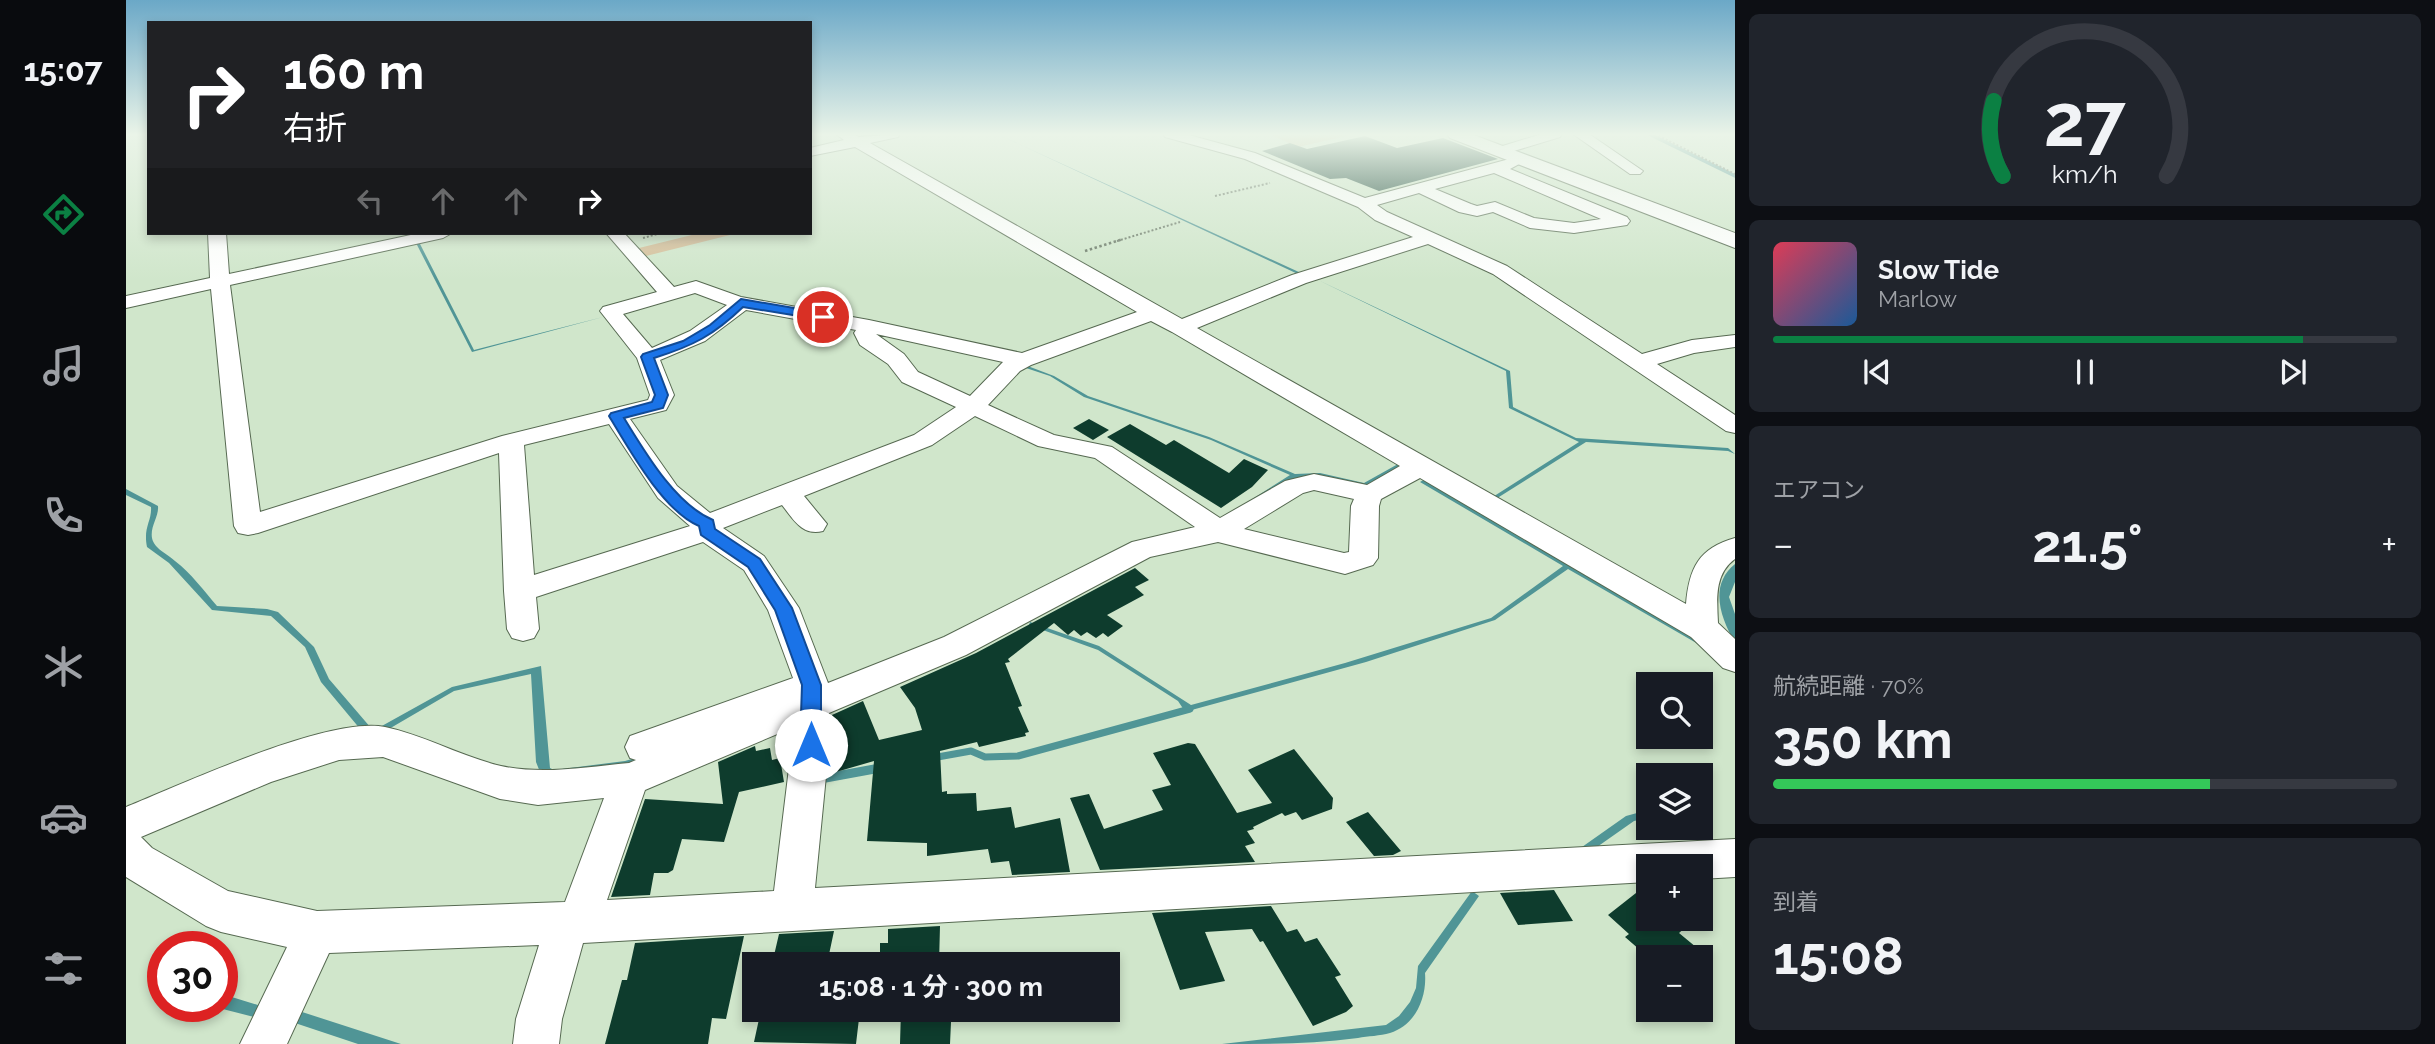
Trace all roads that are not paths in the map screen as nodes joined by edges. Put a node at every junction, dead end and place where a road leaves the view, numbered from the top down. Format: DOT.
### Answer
graph roads {
  1 [pos="928,183"];
  2 [pos="1317,183"];
  3 [pos="1352,183"];
  4 [pos="1438,183"];
  5 [pos="1442,183"];
  6 [pos="1472,183"];
  7 [pos="1500,183"];
  8 [pos="1545,183"];
  9 [pos="1583,183"];
  10 [pos="1420,188"];
  11 [pos="1370,201"];
  12 [pos="1495,207"];
  13 [pos="1600,225"];
  14 [pos="1574,228"];
  15 [pos="217,235"];
  16 [pos="434,235"];
  17 [pos="617,235"];
  18 [pos="1429,238"];
  19 [pos="1735,241"];
  20 [pos="220,281"];
  21 [pos="669,293"];
  22 [pos="126,302"];
  23 [pos="741,303"];
  24 [pos="1153,313"];
  25 [pos="869,326"];
  26 [pos="1180,328"];
  27 [pos="1735,341"];
  28 [pos="648,357"];
  29 [pos="1023,360"];
  30 [pos="1639,362"];
  31 [pos="974,406"];
  32 [pos="616,416"];
  33 [pos="1735,426"];
  34 [pos="511,441"];
  35 [pos="1421,466"];
  36 [pos="785,492"];
  37 [pos="1370,494"];
  38 [pos="813,524"];
  39 [pos="707,527"];
  40 [pos="1219,532"];
  41 [pos="1735,548"];
  42 [pos="519,591"];
  43 [pos="1702,628"];
  44 [pos="523,629"];
  45 [pos="1735,659"];
  46 [pos="811,695"];
  47 [pos="637,763"];
  48 [pos="126,825"];
  49 [pos="126,849"];
  50 [pos="1735,859"];
  51 [pos="792,910"];
  52 [pos="572,923"];
  53 [pos="317,932"];
  54 [pos="263,1044"];
  55 [pos="536,1044"];
  1 -- 24 [label="street"];
  2 -- 11 [label="street"];
  3 -- 11 [label="street"];
  4 -- 10 [label="street"];
  5 -- 12 [label="street"];
  6 -- 14 [label="street"];
  7 -- 13 [label="street"];
  8 -- 13 [label="street"];
  9 -- 19 [label="main road"];
  10 -- 11 [label="street"];
  10 -- 12 [label="street"];
  11 -- 18 [label="street"];
  12 -- 14 [label="street"];
  13 -- 14 [label="street"];
  15 -- 20 [label="street"];
  16 -- 20 [label="street"];
  17 -- 21 [label="street"];
  18 -- 26 [label="street"];
  18 -- 30 [label="street"];
  20 -- 22 [label="street"];
  20 -- 34 [label="street"];
  21 -- 23 [label="street"];
  21 -- 28 [label="street"];
  23 -- 25 [label="street"];
  23 -- 28 [label="street"];
  24 -- 26 [label="street"];
  24 -- 29 [label="street"];
  25 -- 29 [label="street"];
  25 -- 31 [label="street"];
  26 -- 35 [label="street"];
  27 -- 30 [label="street"];
  28 -- 32 [label="street"];
  29 -- 31 [label="street"];
  30 -- 33 [label="street"];
  31 -- 36 [label="street"];
  31 -- 40 [label="street"];
  32 -- 34 [label="street"];
  32 -- 39 [label="street"];
  34 -- 42 [label="street"];
  35 -- 37 [label="street"];
  35 -- 43 [label="street"];
  36 -- 38 [label="street"];
  36 -- 39 [label="street"];
  37 -- 40 [label="street"];
  37 -- 40 [label="street"];
  39 -- 42 [label="street"];
  39 -- 46 [label="street"];
  40 -- 46 [label="street"];
  41 -- 43 [label="street"];
  42 -- 44 [label="street"];
  43 -- 45 [label="street"];
  46 -- 47 [label="street"];
  46 -- 51 [label="street"];
  47 -- 48 [label="street"];
  47 -- 52 [label="street"];
  49 -- 53 [label="street"];
  50 -- 51 [label="street"];
  51 -- 52 [label="street"];
  52 -- 53 [label="street"];
  52 -- 55 [label="street"];
  53 -- 54 [label="street"];
}
